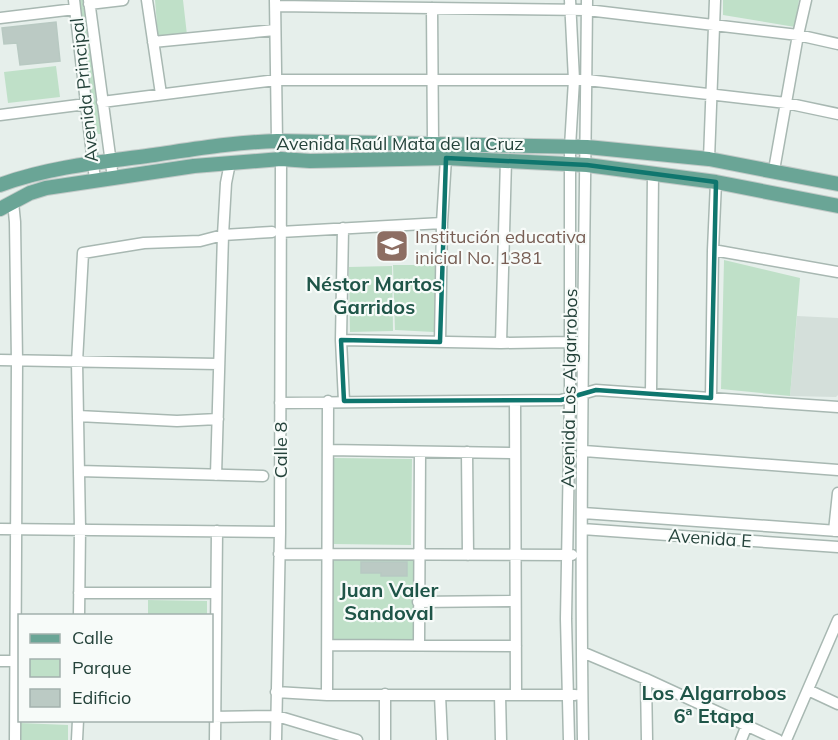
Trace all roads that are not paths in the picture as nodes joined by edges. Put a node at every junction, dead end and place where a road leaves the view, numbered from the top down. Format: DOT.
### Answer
graph roads {
  1 [pos="123,0"];
  2 [pos="147,0"];
  3 [pos="715,0"];
  4 [pos="806,0"];
  5 [pos="89,2"];
  6 [pos="275,3"];
  7 [pos="74,4"];
  8 [pos="347,4"];
  9 [pos="405,4"];
  10 [pos="505,4"];
  11 [pos="570,5"];
  12 [pos="587,5"];
  13 [pos="432,8"];
  14 [pos="0,18"];
  15 [pos="715,25"];
  16 [pos="275,30"];
  17 [pos="798,35"];
  18 [pos="153,42"];
  19 [pos="838,44"];
  20 [pos="276,80"];
  21 [pos="433,80"];
  22 [pos="574,80"];
  23 [pos="587,80"];
  24 [pos="161,94"];
  25 [pos="712,94"];
  26 [pos="102,102"];
  27 [pos="786,103"];
  28 [pos="86,104"];
  29 [pos="838,114"];
  30 [pos="0,115"];
  31 [pos="277,141"];
  32 [pos="433,142"];
  33 [pos="570,147"];
  34 [pos="587,147"];
  35 [pos="446,158"];
  36 [pos="281,159"];
  37 [pos="710,159"];
  38 [pos="111,160"];
  39 [pos="506,160"];
  40 [pos="92,163"];
  41 [pos="230,163"];
  42 [pos="571,165"];
  43 [pos="587,165"];
  44 [pos="774,170"];
  45 [pos="653,173"];
  46 [pos="113,178"];
  47 [pos="94,180"];
  48 [pos="716,182"];
  49 [pos="838,184"];
  50 [pos="0,185"];
  51 [pos="6,206"];
  52 [pos="838,206"];
  53 [pos="442,223"];
  54 [pos="344,228"];
  55 [pos="276,232"];
  56 [pos="223,235"];
  57 [pos="713,250"];
  58 [pos="838,272"];
  59 [pos="341,340"];
  60 [pos="440,342"];
  61 [pos="570,342"];
  62 [pos="501,343"];
  63 [pos="0,360"];
  64 [pos="17,361"];
  65 [pos="76,362"];
  66 [pos="218,364"];
  67 [pos="583,392"];
  68 [pos="651,393"];
  69 [pos="570,396"];
  70 [pos="711,398"];
  71 [pos="344,400"];
  72 [pos="328,401"];
  73 [pos="516,401"];
  74 [pos="279,403"];
  75 [pos="838,407"];
  76 [pos="78,416"];
  77 [pos="218,419"];
  78 [pos="328,450"];
  79 [pos="584,451"];
  80 [pos="420,452"];
  81 [pos="467,452"];
  82 [pos="515,453"];
  83 [pos="838,470"];
  84 [pos="79,471"];
  85 [pos="216,475"];
  86 [pos="263,476"];
  87 [pos="838,493"];
  88 [pos="583,513"];
  89 [pos="15,528"];
  90 [pos="0,529"];
  91 [pos="80,529"];
  92 [pos="582,529"];
  93 [pos="217,531"];
  94 [pos="836,531"];
  95 [pos="280,532"];
  96 [pos="838,547"];
  97 [pos="328,553"];
  98 [pos="279,554"];
  99 [pos="419,554"];
  100 [pos="468,555"];
  101 [pos="515,555"];
  102 [pos="567,555"];
  103 [pos="582,556"];
  104 [pos="79,593"];
  105 [pos="215,593"];
  106 [pos="515,601"];
  107 [pos="418,602"];
  108 [pos="79,614"];
  109 [pos="838,620"];
  110 [pos="835,636"];
  111 [pos="328,645"];
  112 [pos="419,645"];
  113 [pos="516,646"];
  114 [pos="582,652"];
  115 [pos="0,661"];
  116 [pos="15,662"];
  117 [pos="646,678"];
  118 [pos="808,690"];
  119 [pos="276,692"];
  120 [pos="385,694"];
  121 [pos="516,694"];
  122 [pos="568,694"];
  123 [pos="327,695"];
  124 [pos="440,695"];
  125 [pos="500,695"];
  126 [pos="582,695"];
  127 [pos="838,704"];
  128 [pos="277,716"];
  129 [pos="17,717"];
  130 [pos="213,717"];
  131 [pos="78,722"];
  132 [pos="747,725"];
  133 [pos="15,740"];
  134 [pos="77,740"];
  135 [pos="215,740"];
  136 [pos="276,740"];
  137 [pos="357,740"];
  138 [pos="386,740"];
  139 [pos="442,740"];
  140 [pos="501,740"];
  141 [pos="569,740"];
  142 [pos="583,740"];
  143 [pos="647,740"];
  144 [pos="741,740"];
  145 [pos="778,740"];
  146 [pos="786,740"];
  1 -- 5 [label="street"];
  2 -- 18 [label="street"];
  3 -- 15 [label="street"];
  4 -- 17 [label="street"];
  5 -- 26 [label="street, Avenida Principal"];
  6 -- 8 [label="street"];
  6 -- 16 [label="street"];
  7 -- 14 [label="street"];
  7 -- 28 [label="street, Avenida Principal"];
  8 -- 9 [label="street"];
  9 -- 13 [label="street"];
  10 -- 11 [label="street"];
  10 -- 13 [label="street"];
  11 -- 12 [label="street"];
  11 -- 22 [label="street, Avenida Los Algarrobos"];
  12 -- 15 [label="street"];
  12 -- 23 [label="street, Avenida Los Algarrobos"];
  13 -- 21 [label="street"];
  15 -- 17 [label="street"];
  15 -- 25 [label="street"];
  16 -- 18 [label="street"];
  16 -- 20 [label="street"];
  17 -- 19 [label="street"];
  17 -- 27 [label="street"];
  18 -- 24 [label="street"];
  20 -- 21 [label="street"];
  20 -- 24 [label="street"];
  20 -- 31 [label="street"];
  21 -- 22 [label="street"];
  21 -- 32 [label="street"];
  22 -- 23 [label="street"];
  22 -- 33 [label="street, Avenida Los Algarrobos"];
  23 -- 25 [label="street"];
  23 -- 34 [label="street, Avenida Los Algarrobos"];
  24 -- 26 [label="street"];
  25 -- 27 [label="street"];
  25 -- 37 [label="street"];
  26 -- 38 [label="street, Avenida Principal"];
  27 -- 29 [label="street"];
  27 -- 44 [label="street"];
  28 -- 30 [label="street"];
  28 -- 40 [label="street, Avenida Principal"];
  31 -- 32 [label="main road, Avenida Raúl Mata de la Cruz"];
  31 -- 38 [label="main road, Avenida Raúl Mata de la Cruz"];
  32 -- 33 [label="main road, Avenida Raúl Mata de la Cruz"];
  33 -- 34 [label="main road, Avenida Raúl Mata de la Cruz"];
  33 -- 42 [label="street, Avenida Los Algarrobos"];
  34 -- 37 [label="main road, Avenida Raúl Mata de la Cruz"];
  34 -- 43 [label="street, Avenida Los Algarrobos"];
  35 -- 36 [label="main road, Avenida Raúl Mata de la Cruz"];
  35 -- 39 [label="main road, Avenida Raúl Mata de la Cruz"];
  35 -- 53 [label="street"];
  36 -- 41 [label="main road, Avenida Raúl Mata de la Cruz"];
  36 -- 55 [label="street, Calle 8"];
  37 -- 44 [label="main road, Avenida Raúl Mata de la Cruz"];
  38 -- 40 [label="main road, Avenida Raúl Mata de la Cruz"];
  38 -- 46 [label="street, Avenida Principal"];
  39 -- 42 [label="main road, Avenida Raúl Mata de la Cruz"];
  39 -- 62 [label="street"];
  40 -- 47 [label="street, Avenida Principal"];
  40 -- 50 [label="main road, Avenida Raúl Mata de la Cruz"];
  41 -- 46 [label="main road, Avenida Raúl Mata de la Cruz"];
  41 -- 56 [label="street"];
  42 -- 43 [label="main road, Avenida Raúl Mata de la Cruz"];
  42 -- 61 [label="street, Avenida Los Algarrobos"];
  43 -- 45 [label="main road, Avenida Raúl Mata de la Cruz"];
  43 -- 67 [label="street, Avenida Los Algarrobos"];
  44 -- 49 [label="main road, Avenida Raúl Mata de la Cruz"];
  45 -- 48 [label="main road, Avenida Raúl Mata de la Cruz"];
  45 -- 68 [label="street"];
  46 -- 47 [label="main road, Avenida Raúl Mata de la Cruz"];
  47 -- 51 [label="main road, Avenida Raúl Mata de la Cruz"];
  48 -- 52 [label="main road, Avenida Raúl Mata de la Cruz"];
  48 -- 57 [label="street"];
  51 -- 64 [label="street"];
  53 -- 54 [label="street"];
  53 -- 60 [label="street"];
  54 -- 55 [label="street"];
  54 -- 59 [label="street"];
  55 -- 56 [label="street"];
  55 -- 74 [label="street, Calle 8"];
  56 -- 65 [label="street"];
  56 -- 66 [label="street"];
  57 -- 58 [label="street"];
  57 -- 70 [label="street"];
  59 -- 60 [label="street"];
  59 -- 71 [label="street"];
  60 -- 62 [label="street"];
  61 -- 62 [label="street"];
  61 -- 69 [label="street, Avenida Los Algarrobos"];
  63 -- 64 [label="street"];
  64 -- 65 [label="street"];
  64 -- 89 [label="street"];
  65 -- 66 [label="street"];
  65 -- 76 [label="street"];
  66 -- 77 [label="street"];
  67 -- 68 [label="street"];
  67 -- 69 [label="street"];
  67 -- 79 [label="street, Avenida Los Algarrobos"];
  68 -- 70 [label="street"];
  69 -- 73 [label="street"];
  69 -- 102 [label="street, Avenida Los Algarrobos"];
  70 -- 75 [label="street"];
  71 -- 72 [label="street"];
  71 -- 73 [label="street"];
  72 -- 74 [label="street"];
  72 -- 78 [label="street"];
  73 -- 82 [label="street"];
  74 -- 95 [label="street, Calle 8"];
  76 -- 77 [label="street"];
  76 -- 84 [label="street"];
  77 -- 85 [label="street"];
  78 -- 80 [label="street"];
  78 -- 97 [label="street"];
  79 -- 83 [label="street"];
  79 -- 88 [label="street, Avenida Los Algarrobos"];
  80 -- 81 [label="street"];
  80 -- 99 [label="street"];
  81 -- 82 [label="street"];
  81 -- 100 [label="street"];
  82 -- 101 [label="street"];
  84 -- 85 [label="street"];
  84 -- 91 [label="street"];
  85 -- 86 [label="street"];
  87 -- 94 [label="street"];
  88 -- 92 [label="street, Avenida Los Algarrobos"];
  88 -- 94 [label="street, Avenida E"];
  89 -- 90 [label="street"];
  89 -- 91 [label="street"];
  89 -- 116 [label="street"];
  91 -- 93 [label="street"];
  91 -- 104 [label="street"];
  92 -- 96 [label="street, Avenida E"];
  92 -- 103 [label="street, Avenida Los Algarrobos"];
  93 -- 95 [label="street"];
  93 -- 105 [label="street"];
  95 -- 98 [label="street, Calle 8"];
  97 -- 98 [label="street"];
  97 -- 99 [label="street"];
  97 -- 111 [label="street"];
  98 -- 119 [label="street, Calle 8"];
  99 -- 100 [label="street"];
  99 -- 107 [label="street"];
  100 -- 101 [label="street"];
  101 -- 102 [label="street"];
  101 -- 106 [label="street"];
  102 -- 103 [label="street"];
  102 -- 122 [label="street, Avenida Los Algarrobos"];
  103 -- 114 [label="street, Avenida Los Algarrobos"];
  104 -- 105 [label="street"];
  104 -- 108 [label="street"];
  105 -- 130 [label="street"];
  106 -- 107 [label="street"];
  106 -- 113 [label="street"];
  107 -- 112 [label="street"];
  109 -- 110 [label="street"];
  110 -- 118 [label="street"];
  111 -- 112 [label="street"];
  111 -- 123 [label="street"];
  112 -- 113 [label="street"];
  113 -- 121 [label="street"];
  114 -- 117 [label="street"];
  114 -- 126 [label="street, Avenida Los Algarrobos"];
  115 -- 116 [label="street"];
  116 -- 129 [label="street"];
  117 -- 132 [label="street"];
  117 -- 143 [label="street"];
  118 -- 127 [label="street"];
  118 -- 146 [label="street"];
  119 -- 123 [label="street"];
  119 -- 128 [label="street, Calle 8"];
  120 -- 123 [label="street"];
  120 -- 124 [label="street"];
  120 -- 138 [label="street"];
  121 -- 122 [label="street"];
  121 -- 125 [label="street"];
  122 -- 126 [label="street"];
  122 -- 141 [label="street, Avenida Los Algarrobos"];
  124 -- 125 [label="street"];
  124 -- 139 [label="street"];
  125 -- 140 [label="street"];
  126 -- 142 [label="street, Avenida Los Algarrobos"];
  128 -- 130 [label="street"];
  128 -- 136 [label="street, Calle 8"];
  128 -- 137 [label="street"];
  129 -- 133 [label="street"];
  130 -- 135 [label="street"];
  131 -- 134 [label="street"];
  132 -- 144 [label="street"];
  132 -- 145 [label="street"];
}
